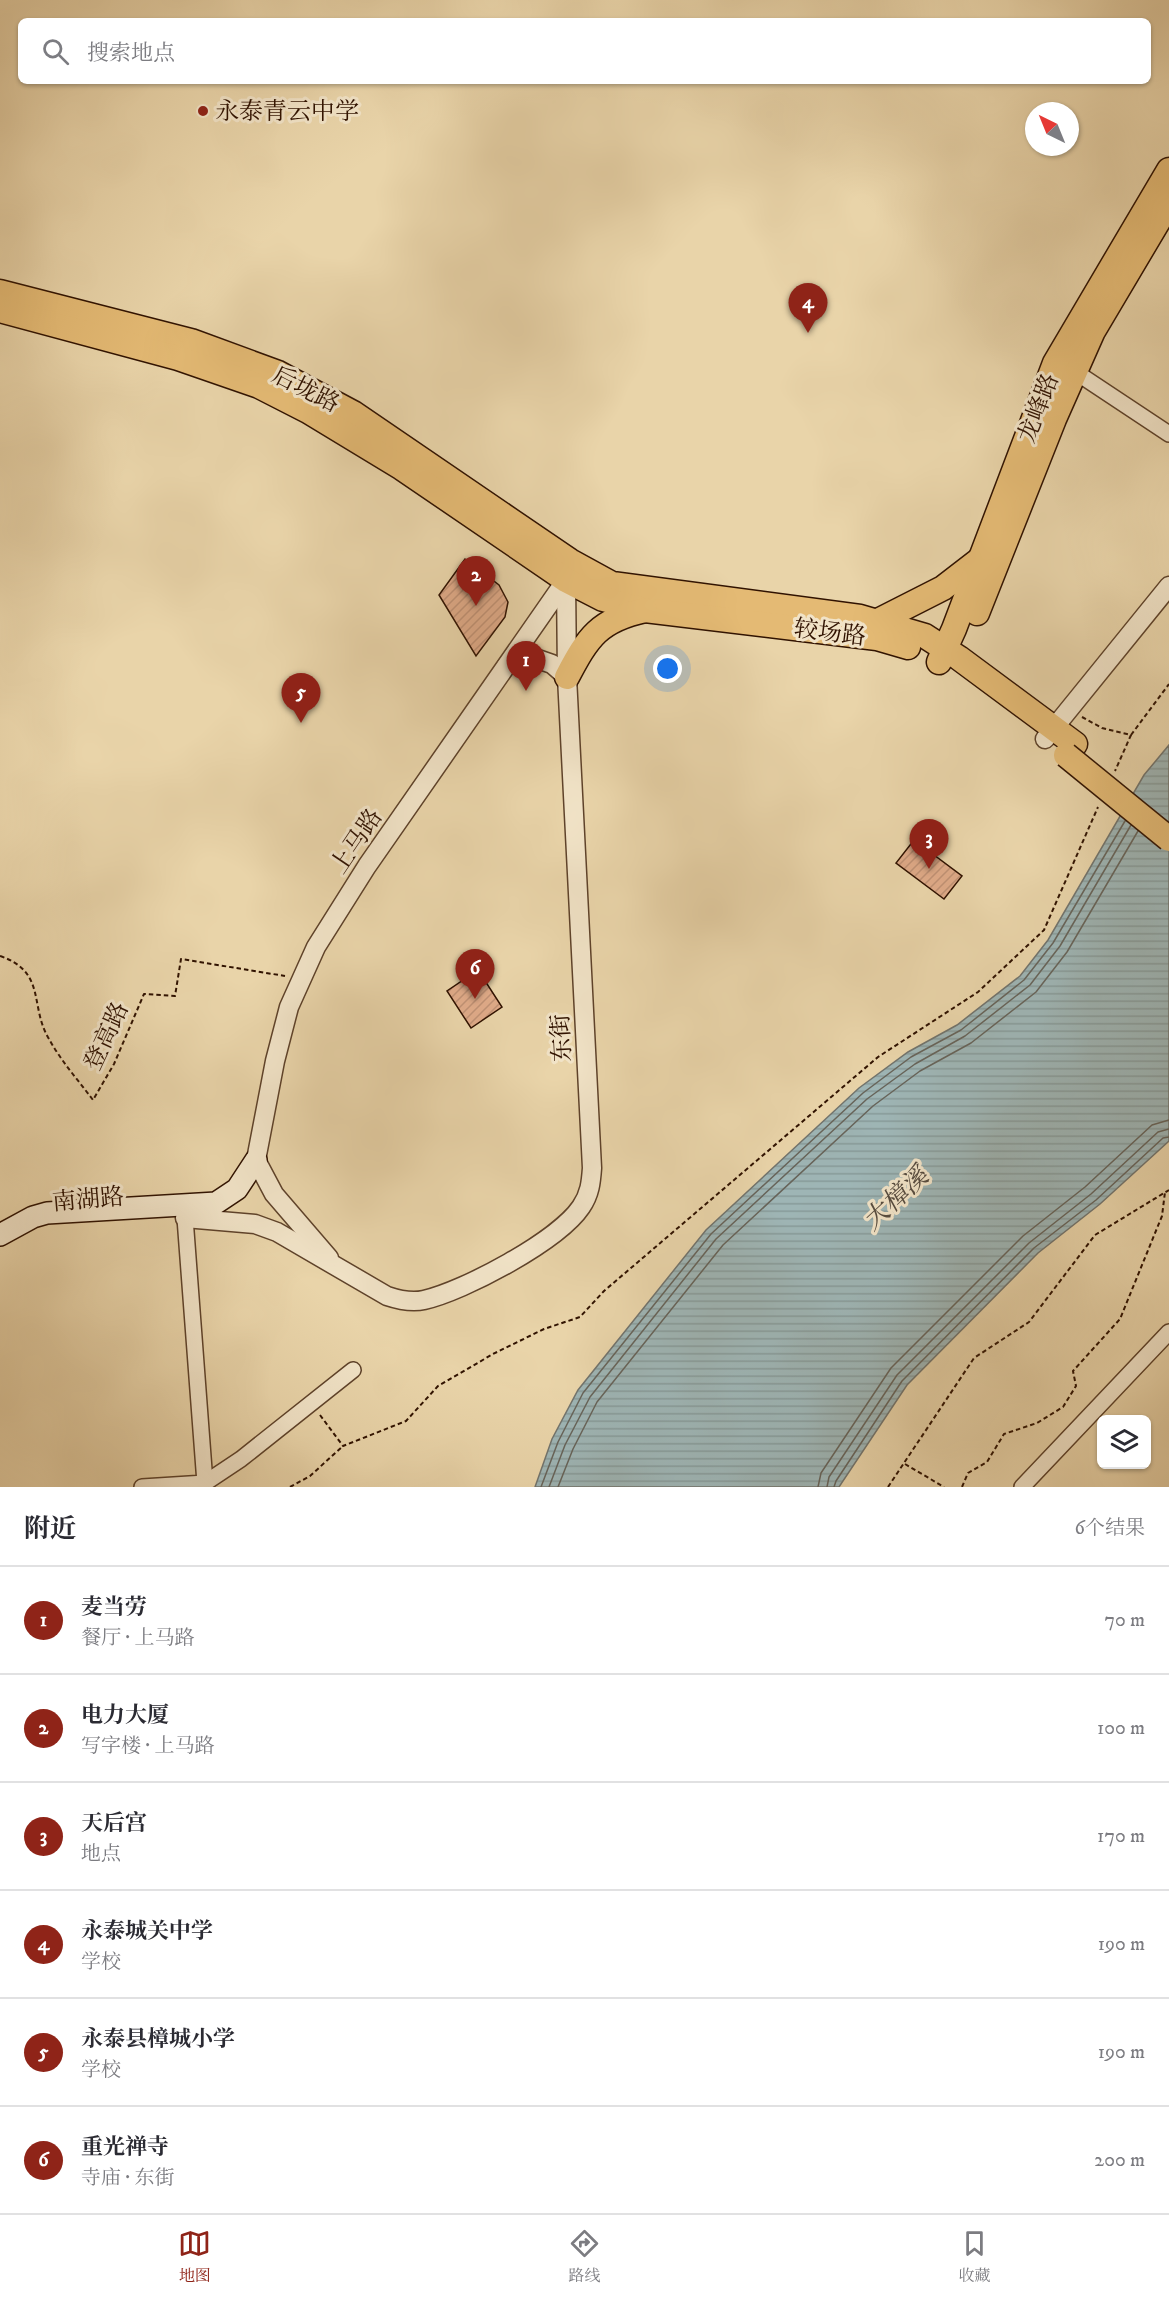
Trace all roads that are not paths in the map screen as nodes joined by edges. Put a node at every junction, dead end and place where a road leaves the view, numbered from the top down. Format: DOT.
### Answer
graph roads {
  1 [pos="1169,170"];
  2 [pos="1169,203"];
  3 [pos="0,292"];
  4 [pos="0,310"];
  5 [pos="1074,371"];
  6 [pos="1169,434"];
  7 [pos="980,560"];
  8 [pos="571,572"];
  9 [pos="1169,586"];
  10 [pos="645,610"];
  11 [pos="878,621"];
  12 [pos="949,660"];
  13 [pos="507,665"];
  14 [pos="567,677"];
  15 [pos="1056,725"];
  16 [pos="1070,749"];
  17 [pos="1169,820"];
  18 [pos="1169,839"];
  19 [pos="256,1160"];
  20 [pos="185,1218"];
  21 [pos="0,1235"];
  22 [pos="0,1251"];
  23 [pos="334,1264"];
  24 [pos="1169,1332"];
  25 [pos="353,1370"];
  26 [pos="205,1483"];
  27 [pos="142,1487"];
  28 [pos="1022,1487"];
  1 -- 7 [label="main road, 龙峰路"];
  2 -- 5 [label="main road, 龙峰路"];
  3 -- 8 [label="main road, 后垅路"];
  4 -- 8 [label="main road, 后垅路"];
  5 -- 6 [label="street"];
  5 -- 12 [label="main road, 龙峰路"];
  7 -- 11 [label="main road"];
  7 -- 12 [label="main road, 龙峰路"];
  8 -- 10 [label="main road, 较场路"];
  8 -- 11 [label="main road, 较场路"];
  8 -- 13 [label="street, 上马路"];
  8 -- 14 [label="street, 东街"];
  9 -- 15 [label="street"];
  10 -- 12 [label="main road, 较场路"];
  10 -- 14 [label="main road"];
  11 -- 12 [label="main road, 较场路"];
  12 -- 15 [label="main road, 较场路"];
  13 -- 14 [label="street"];
  13 -- 19 [label="street, 上马路"];
  14 -- 23 [label="street, 东街"];
  15 -- 16 [label="main road, 较场路"];
  16 -- 17 [label="main road"];
  16 -- 18 [label="main road, bridge"];
  19 -- 21 [label="main road"];
  19 -- 23 [label="street"];
  20 -- 22 [label="main road, 南湖路"];
  20 -- 23 [label="street, 东街"];
  20 -- 26 [label="street"];
  24 -- 28 [label="street"];
  25 -- 26 [label="street"];
  26 -- 27 [label="street"];
}
